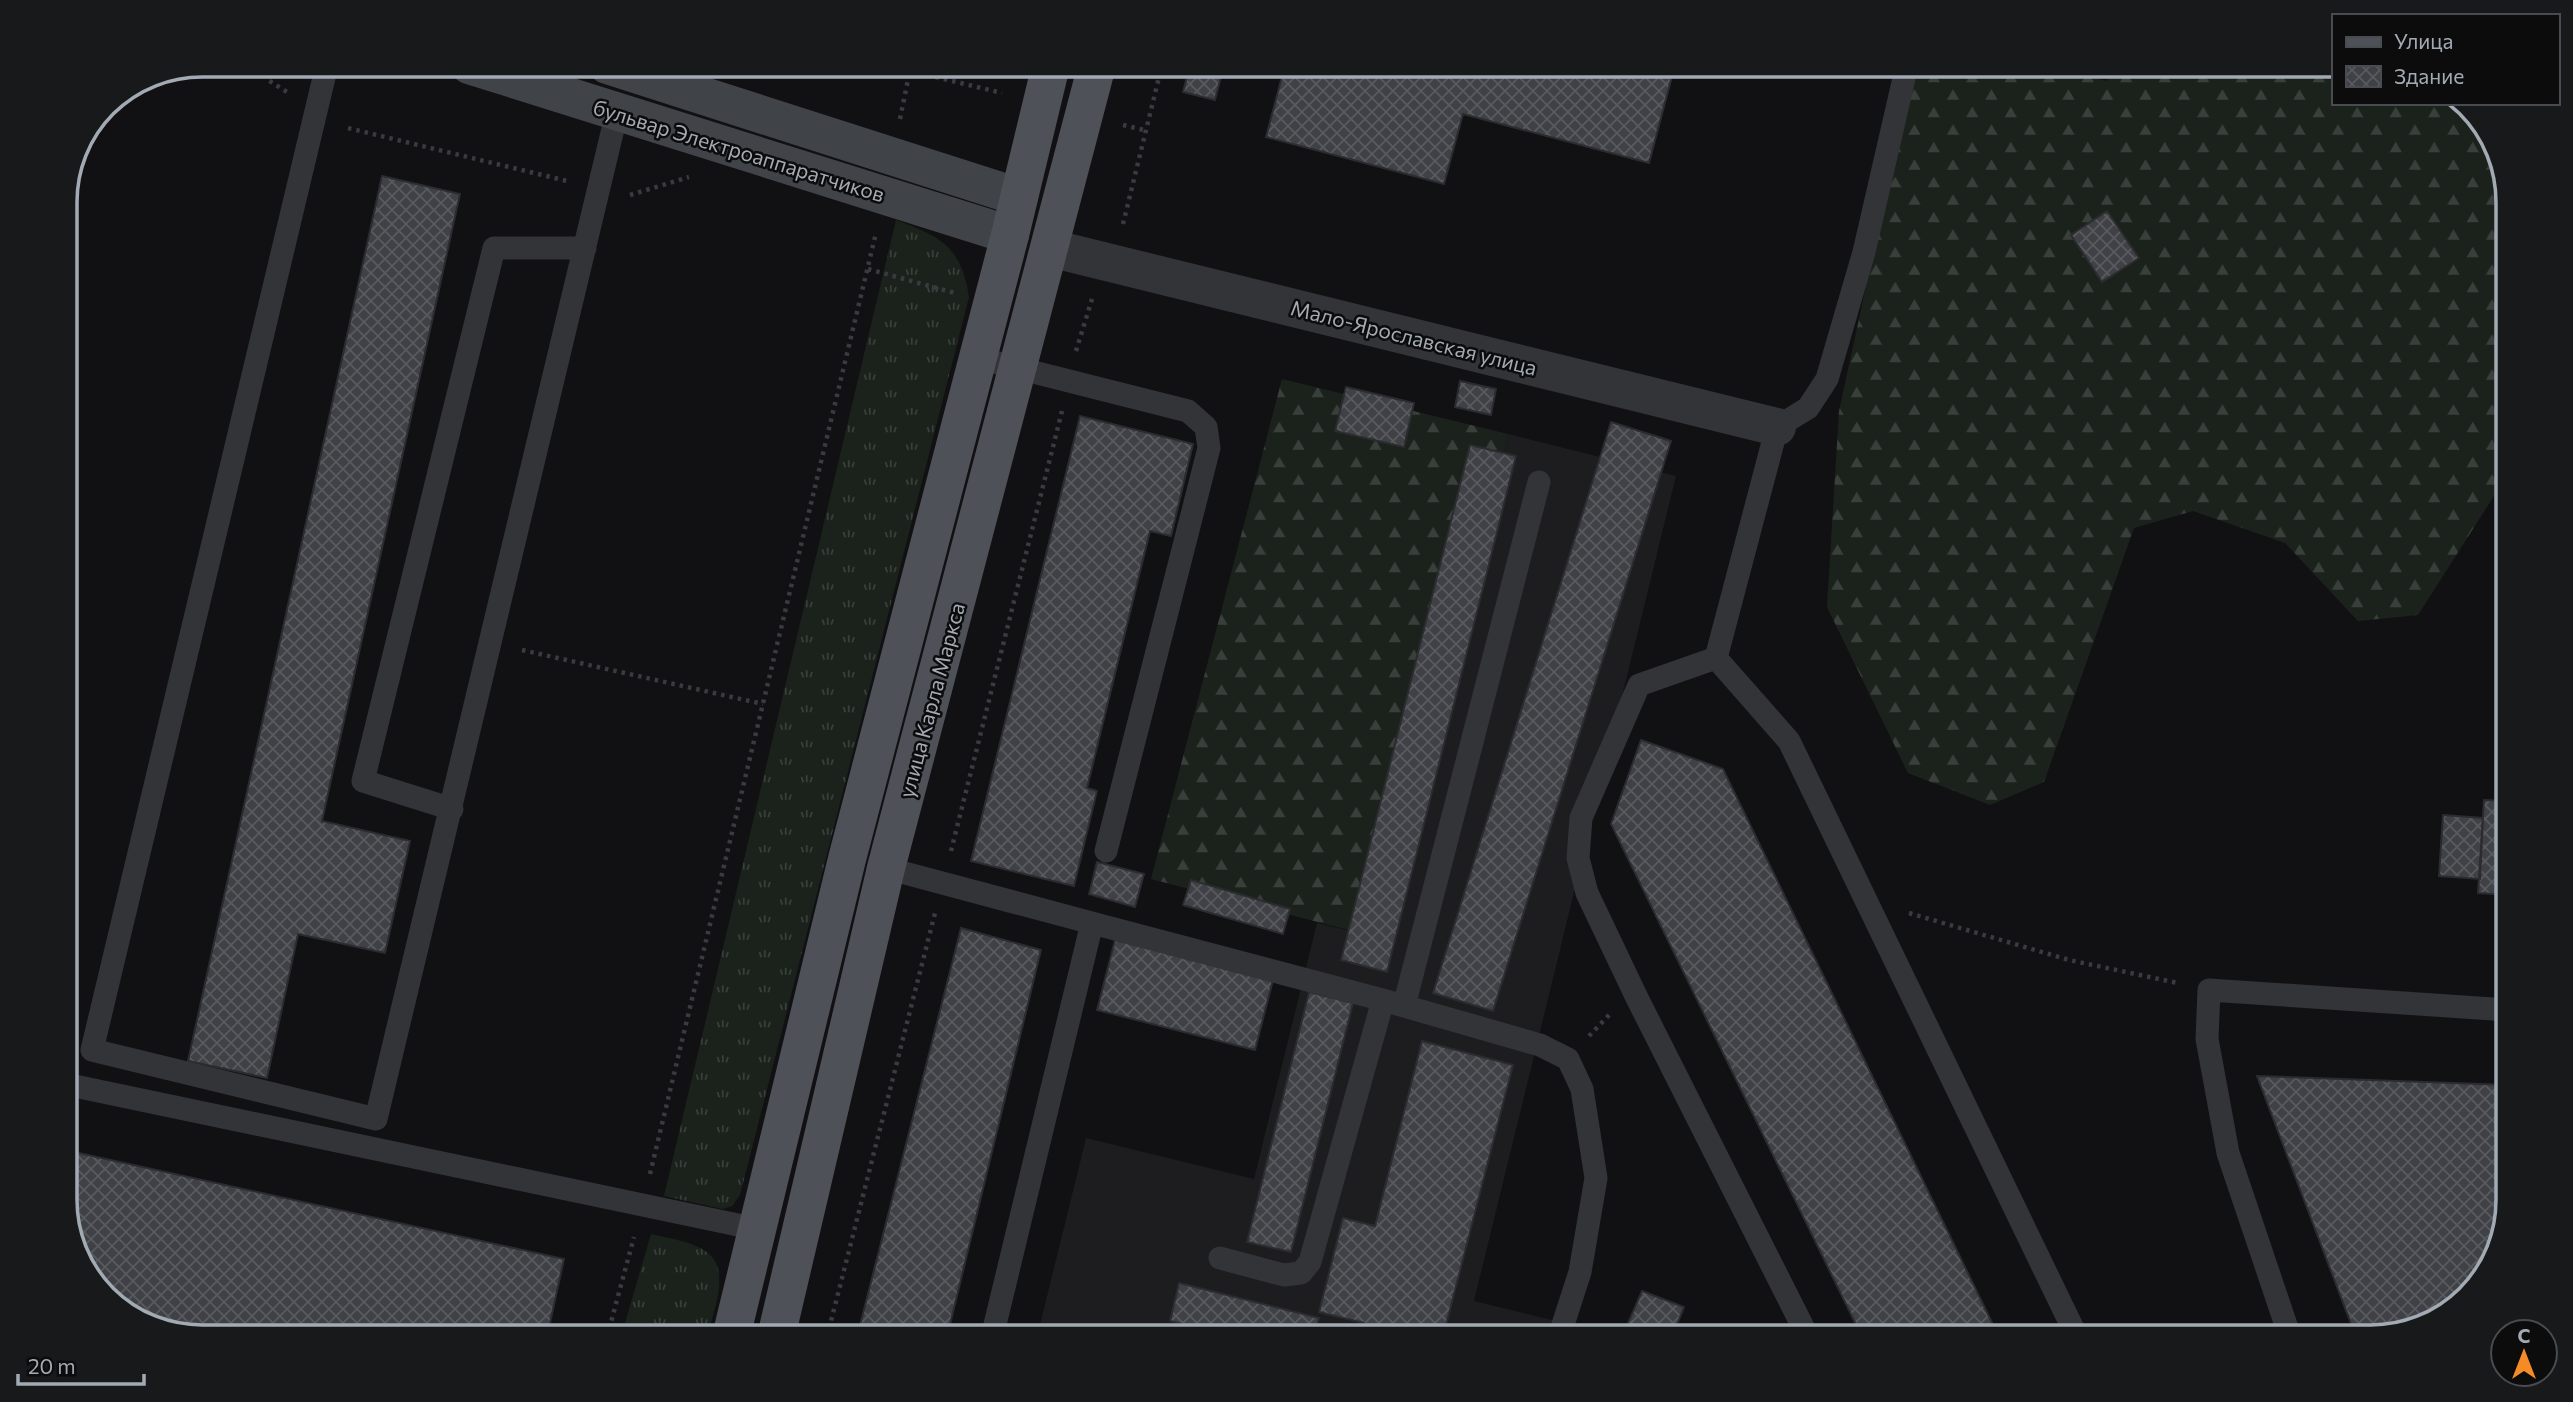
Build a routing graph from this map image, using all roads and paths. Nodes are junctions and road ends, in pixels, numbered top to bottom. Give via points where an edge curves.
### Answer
1 (269, 77) edge
2 (324, 77) edge
3 (507, 77) edge
4 (644, 77) edge
5 (909, 77) edge
6 (944, 77) edge
7 (1048, 77) edge
8 (1094, 77) edge
9 (1159, 77) edge
10 (1904, 77) edge
11 (1002, 93) dead end
12 (292, 95) dead end
13 (617, 112) junction
14 (1112, 122) dead end
15 (899, 125) dead end
16 (1144, 130) junction
17 (1019, 197) junction
18 (878, 222) dead end
19 (1121, 229) dead end
20 (1010, 235) junction
21 (585, 248) junction
22 (1050, 248) junction
23 (868, 269) junction
24 (1095, 289) dead end
25 (957, 294) dead end
26 (978, 358) junction
27 (1018, 368) junction
28 (1069, 380) junction
29 (1777, 427) junction
30 (1539, 482) dead end
31 (491, 642) junction
32 (1716, 658) junction
33 (763, 704) junction
34 (452, 809) junction
35 (1106, 851) dead end
36 (886, 868) junction
37 (943, 884) junction
38 (1866, 900) junction
39 (1092, 923) junction
40 (2209, 989) junction
41 (1393, 1003) junction
42 (2496, 1009) edge
43 (1605, 1017) dead end
44 (1587, 1039) dead end
45 (77, 1087) edge
46 (643, 1205) junction
47 (757, 1229) junction
48 (1220, 1258) dead end
49 (610, 1325) edge
50 (733, 1325) edge
51 (779, 1325) edge
52 (830, 1325) edge
53 (995, 1325) edge
54 (1563, 1325) edge
55 (1802, 1325) edge
56 (2071, 1325) edge
57 (2286, 1325) edge

1 - 12 path
2 - 34 lane via 92,1050 376,1119
3 - 13 street, бульвар Электроаппаратчиков
4 - 17 street, бульвар Электроаппаратчиков
5 - 15 path
6 - 11 path
7 - 17 main road
8 - 22 main road, улица Карла Маркса
9 - 16 path
10 - 29 lane via 1864,253 1827,379 1808,408
13 - 20 street, бульвар Электроаппаратчиков
13 - 21 lane
14 - 16 path
16 - 19 path
17 - 20 main road, улица Карла Маркса
17 - 22 main road
18 - 23 path
20 - 22 main road
20 - 26 main road, улица Карла Маркса
21 - 31 lane
21 - 34 lane via 494,248 363,781
22 - 27 main road, улица Карла Маркса
22 - 29 street, Мало-Ярославская улица
23 - 25 path
23 - 33 path
24 - 28 path
26 - 27 lane
26 - 47 main road, улица Карла Маркса via 847,859
27 - 28 lane
27 - 36 main road, улица Карла Маркса
28 - 35 lane via 1188,411 1206,427 1209,448
28 - 37 path
29 - 32 lane
30 - 41 lane
31 - 33 path
31 - 34 lane
32 - 38 lane via 1789,741
32 - 55 lane via 1639,685 1581,818 1578,858 1587,892 1621,963
33 - 46 path
36 - 37 lane
36 - 51 main road, улица Карла Маркса
37 - 39 lane
37 - 52 path
38 - 40 path via 2069,960
38 - 56 lane
39 - 41 lane
39 - 53 lane
40 - 42 lane
40 - 57 lane via 2207,1039 2228,1153
41 - 48 lane via 1310,1262 1301,1273 1284,1275
41 - 54 lane via 1541,1045 1569,1059 1582,1088 1596,1178 1580,1272
43 - 44 path
45 - 46 lane
46 - 47 lane
46 - 49 path
47 - 50 main road, улица Карла Маркса

